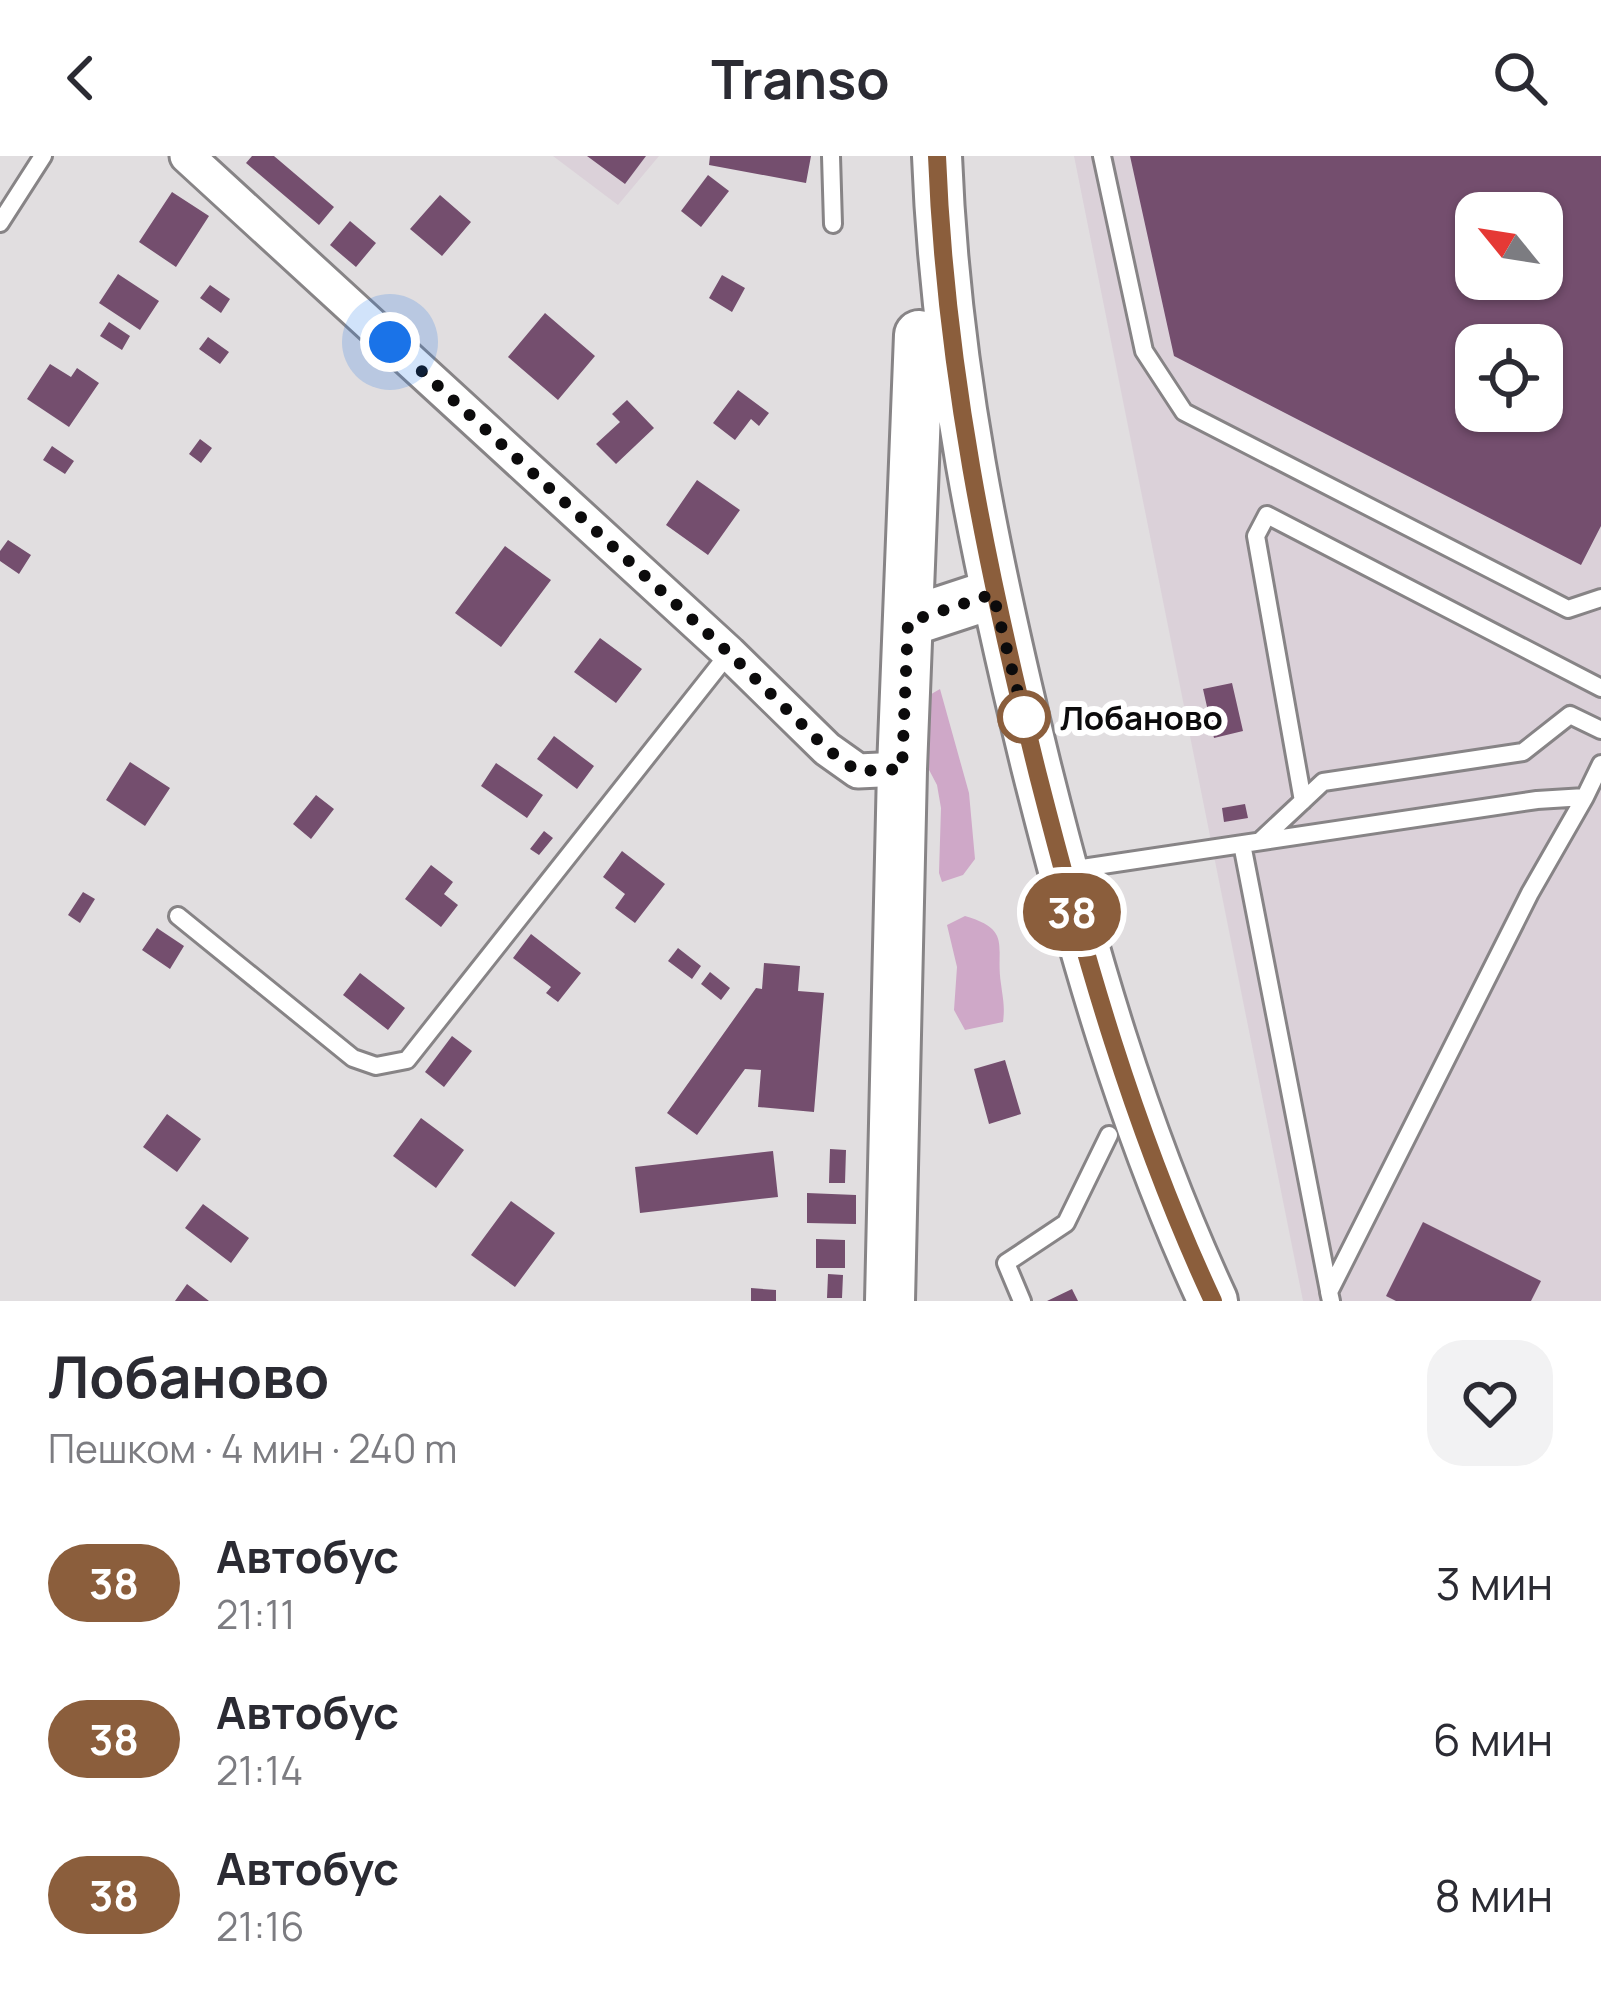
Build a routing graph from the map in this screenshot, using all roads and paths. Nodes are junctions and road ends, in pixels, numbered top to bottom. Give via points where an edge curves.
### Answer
1 (43, 156) edge
2 (187, 156) edge
3 (831, 156) edge
4 (907, 156) edge
5 (937, 156) edge
6 (1102, 156) edge
7 (0, 223) edge
8 (833, 224) dead end
9 (919, 335) junction
10 (979, 597) junction
11 (1601, 598) edge
12 (908, 622) junction
13 (729, 653) junction
14 (1601, 688) edge
15 (1601, 730) edge
16 (1601, 764) edge
17 (902, 769) junction
18 (1585, 797) junction
19 (1303, 801) junction
20 (1251, 843) junction
21 (1062, 871) junction
22 (178, 916) dead end
23 (1109, 1135) junction
24 (1330, 1297) edge
25 (890, 1301) edge
26 (1022, 1301) edge
27 (1178, 1301) edge
28 (1213, 1301) edge

1 - 7 lane
2 - 13 street
3 - 8 lane
4 - 9 main road
5 - 10 main road
6 - 11 lane via 1144,351 1184,412 1568,609
9 - 10 main road via 927,412
9 - 12 main road
10 - 12 main road
10 - 21 main road
10 - 23 main road via 1049,945
12 - 17 main road
13 - 17 street via 857,771
13 - 22 lane via 407,1060 376,1066 353,1058
14 - 19 lane via 1268,515 1256,536
15 - 19 lane via 1570,715 1523,752 1323,782
16 - 18 lane
17 - 25 main road
18 - 20 lane
18 - 24 lane
19 - 20 lane
20 - 21 lane
20 - 24 lane
21 - 28 main road via 1136,1114
23 - 26 lane via 1066,1223 1006,1263
23 - 27 main road

